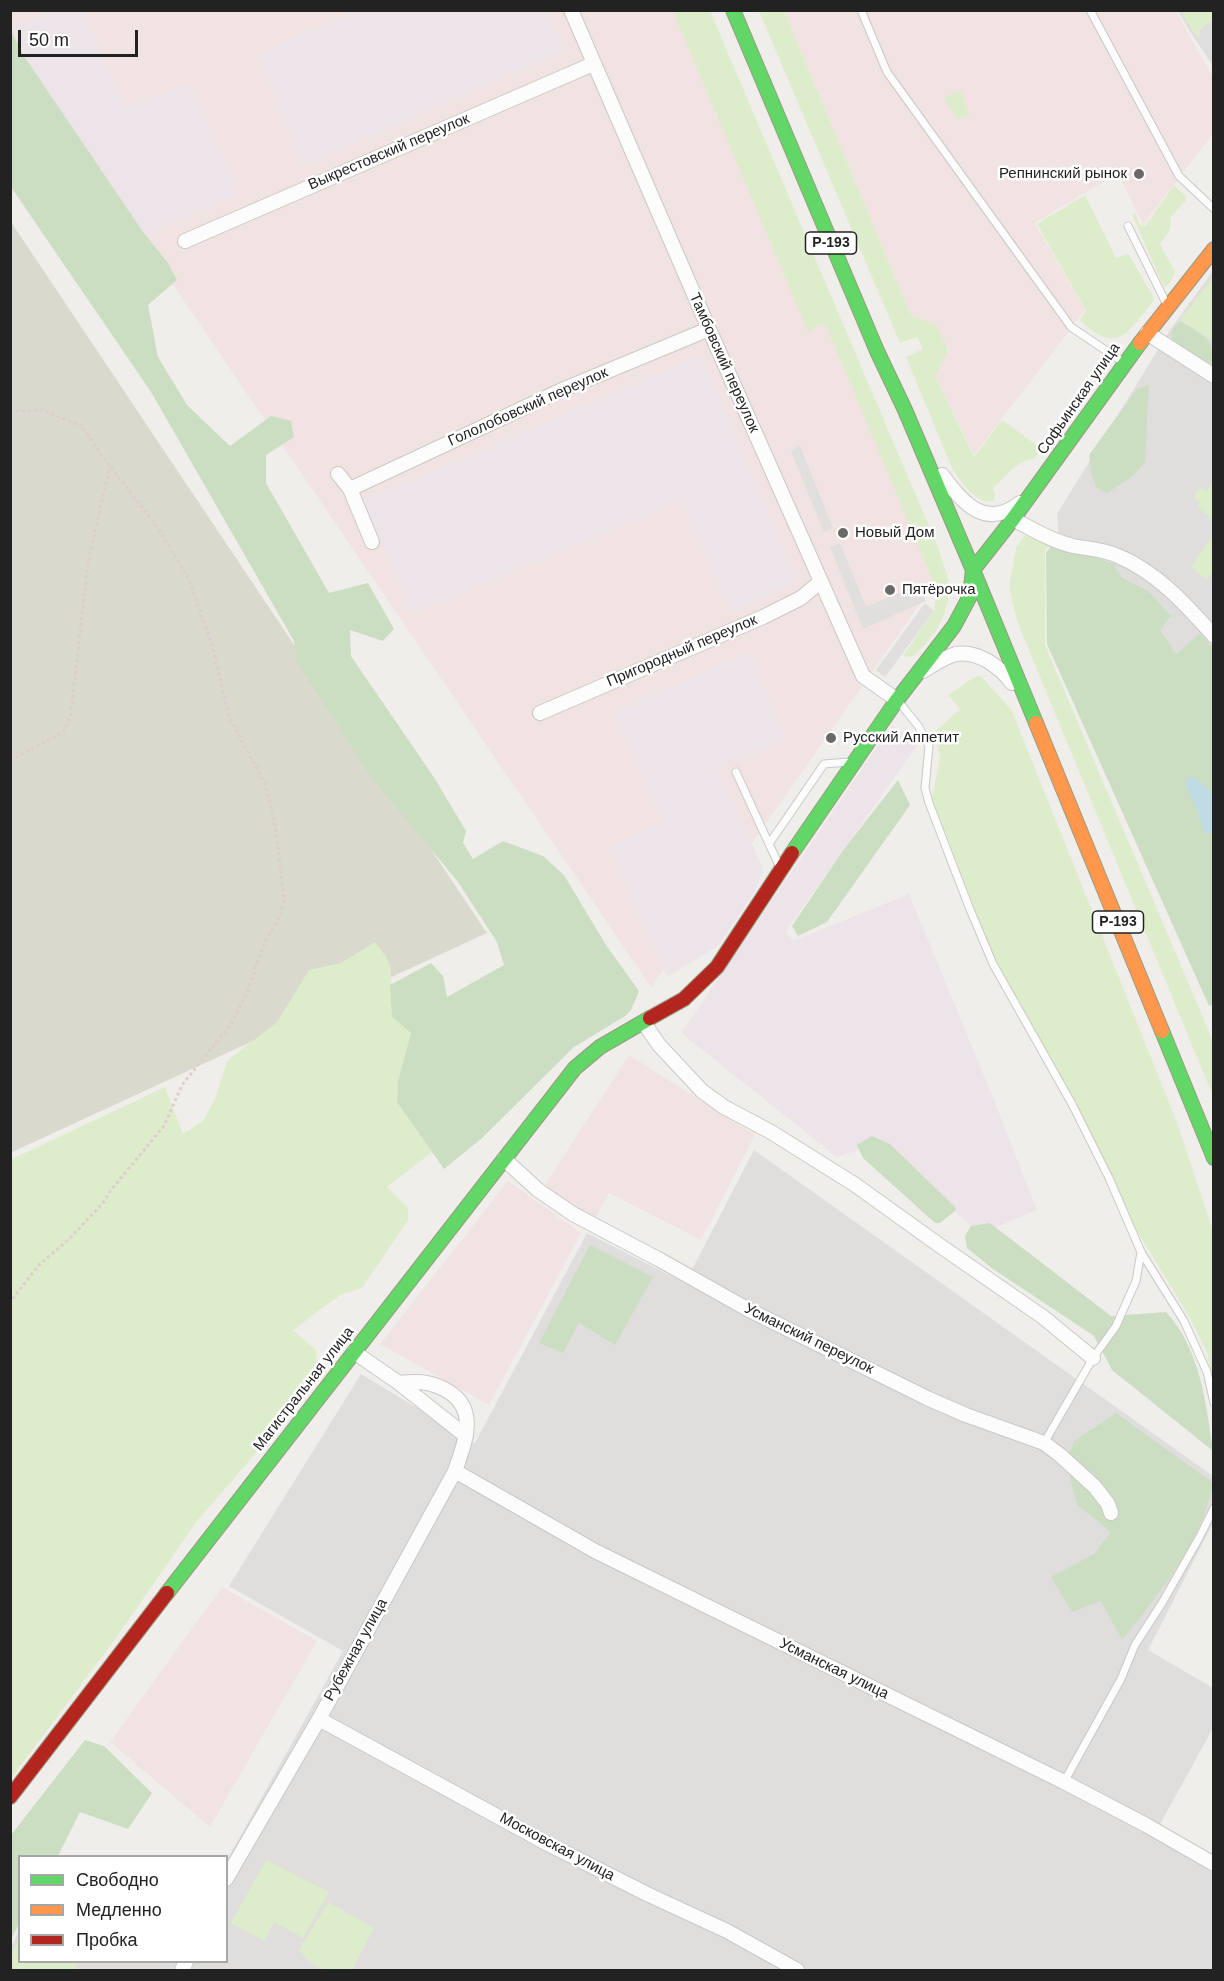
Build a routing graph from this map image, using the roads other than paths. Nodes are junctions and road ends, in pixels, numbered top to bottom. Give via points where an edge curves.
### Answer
1 (571, 10) edge
2 (733, 10) edge
3 (861, 10) edge
4 (1090, 10) edge
5 (593, 64) junction
6 (1214, 209) edge
7 (1128, 226) dead end
8 (185, 241) dead end
9 (1214, 249) edge
10 (1169, 308) junction
11 (709, 329) junction
12 (1147, 333) junction
13 (1125, 363) junction
14 (1214, 376) edge
15 (921, 448) junction
16 (338, 474) dead end
17 (1041, 482) junction
18 (350, 489) junction
19 (1013, 519) junction
20 (372, 542) dead end
21 (973, 570) junction
22 (820, 582) junction
23 (1214, 636) edge
24 (916, 675) junction
25 (897, 700) junction
26 (540, 713) dead end
27 (1033, 714) junction
28 (855, 762) junction
29 (736, 772) dead end
30 (769, 844) junction
31 (781, 869) junction
32 (644, 1023) junction
33 (1214, 1158) edge
34 (504, 1159) junction
35 (1141, 1252) junction
36 (354, 1352) junction
37 (1093, 1358) junction
38 (399, 1383) junction
39 (1214, 1403) edge
40 (466, 1436) junction
41 (1044, 1443) junction
42 (455, 1471) junction
43 (1214, 1508) edge
44 (1111, 1513) dead end
45 (319, 1719) junction
46 (1064, 1782) junction
47 (10, 1797) edge
48 (1214, 1864) edge
49 (228, 1876) edge
50 (797, 1971) edge

1 - 5 street, Тамбовский переулок
2 - 15 main road, Р-193
3 - 13 lane via 886,72 1071,327
4 - 6 lane via 1179,176
5 - 8 street, Выкрестовский переулок
5 - 11 street, Тамбовский переулок
7 - 10 lane
9 - 10 main road, Софьинская улица
10 - 12 main road, Софьинская улица
11 - 18 street, Гололобовский переулок via 562,390
11 - 22 street, Тамбовский переулок
12 - 13 main road, Софьинская улица
12 - 14 street
13 - 17 main road, Софьинская улица
15 - 17 street via 957,495 987,515 1013,508
15 - 21 main road, Р-193
16 - 18 street
17 - 19 main road, Софьинская улица
18 - 20 street
19 - 21 main road, Софьинская улица
19 - 23 street via 1071,546 1094,548 1142,567
21 - 24 main road, Магистральная улица via 970,596 963,611
21 - 27 main road, Р-193
22 - 25 street, Тамбовский переулок via 863,676
22 - 26 street, Пригородный переулок via 801,598 763,617
24 - 25 main road, Магистральная улица
24 - 27 street via 950,656 974,655 1003,672
25 - 28 main road, Магистральная улица
25 - 35 lane via 929,746 925,788 929,803 993,964 1072,1104
27 - 33 main road, Р-193
28 - 30 lane via 824,764
28 - 31 main road, Магистральная улица
29 - 30 lane
30 - 31 lane
31 - 32 main road, Магистральная улица via 717,967 684,999
32 - 34 main road, Магистральная улица via 600,1047 575,1068
32 - 37 street via 658,1045 702,1091 854,1184 1043,1317
34 - 36 main road, Магистральная улица
34 - 41 street, Усманский переулок via 538,1190 573,1214 749,1310 929,1399
35 - 37 lane via 1136,1281 1116,1326
35 - 39 lane via 1185,1321 1207,1372
36 - 38 street
36 - 47 main road, Магистральная улица
37 - 41 lane
38 - 40 street
38 - 40 street, Рубежная улица via 420,1380 458,1397 466,1414
40 - 42 street, Рубежная улица
41 - 44 street, Усманский переулок via 1095,1488
42 - 45 street, Рубежная улица
42 - 46 street, Усманская улица via 595,1551
43 - 46 lane via 1135,1645 1121,1679
45 - 49 street, Рубежная улица
45 - 50 street, Московская улица via 548,1844 727,1931
46 - 48 street, Усманская улица

